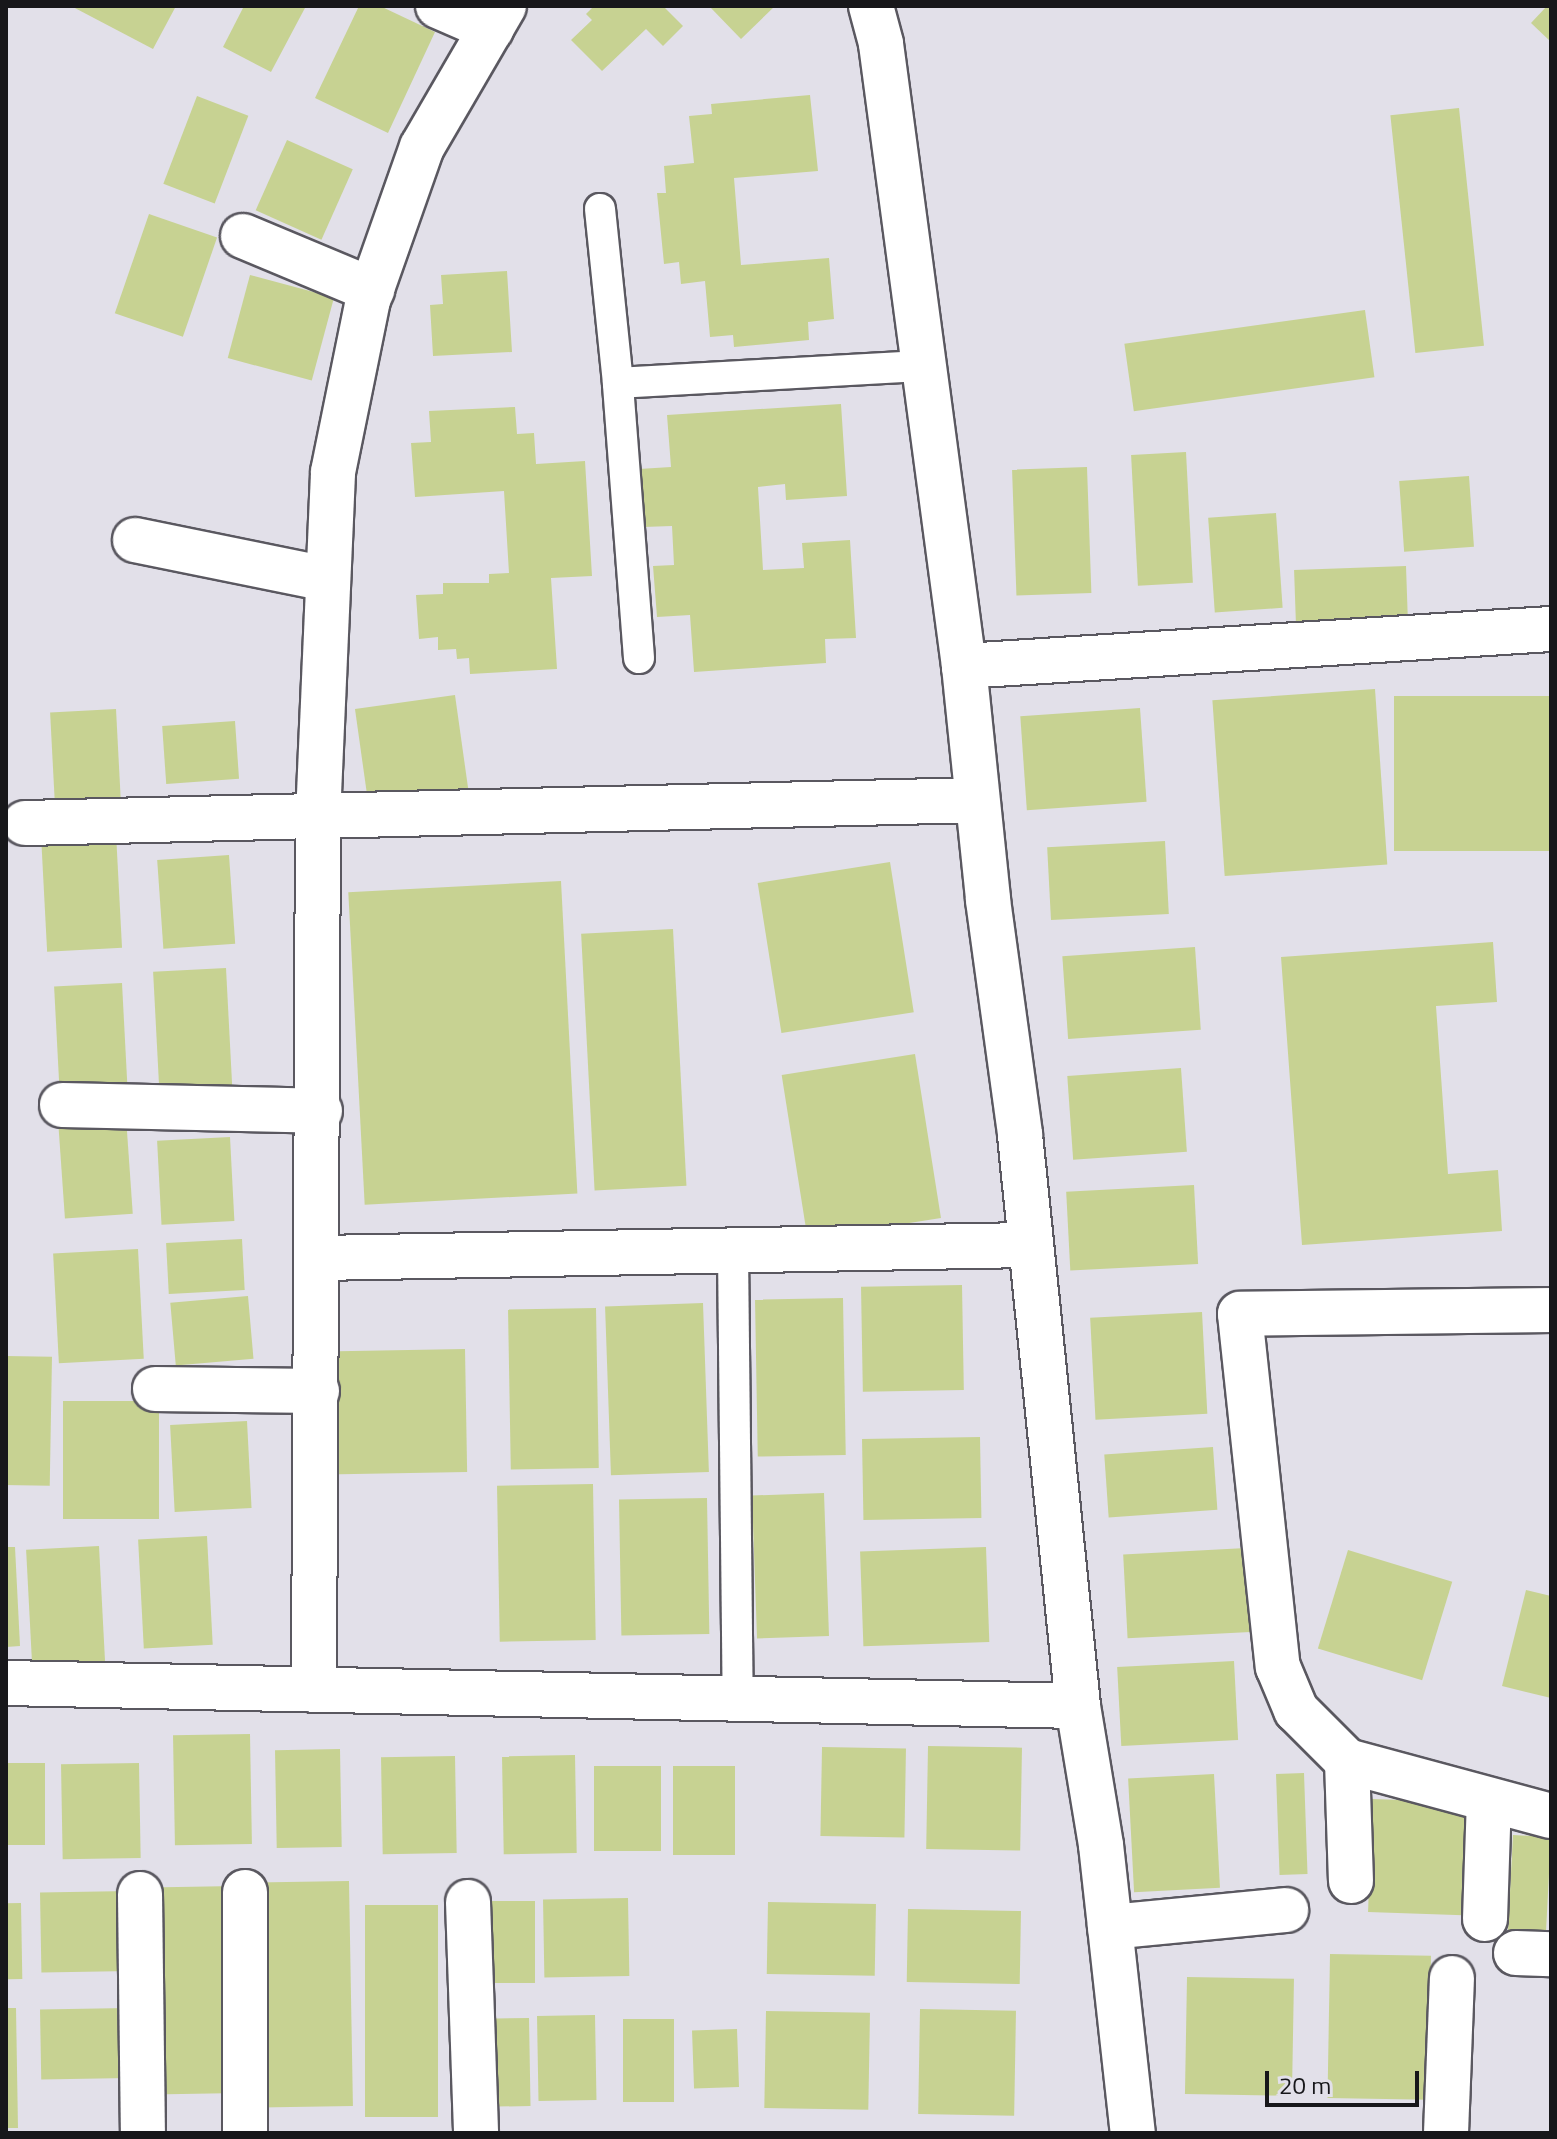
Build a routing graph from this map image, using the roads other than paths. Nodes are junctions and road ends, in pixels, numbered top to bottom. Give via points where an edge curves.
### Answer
1 (438, 6) edge
2 (871, 6) edge
3 (497, 17) edge
4 (600, 209) dead end
5 (243, 236) dead end
6 (372, 290) junction
7 (924, 366) junction
8 (618, 383) junction
9 (135, 540) dead end
10 (326, 579) junction
11 (1551, 629) edge
12 (639, 658) dead end
13 (964, 666) junction
14 (977, 800) junction
15 (318, 817) junction
16 (25, 823) dead end
17 (62, 1105) dead end
18 (320, 1111) junction
19 (1031, 1245) junction
20 (733, 1251) junction
21 (319, 1258) junction
22 (1551, 1310) edge
23 (155, 1389) dead end
24 (317, 1391) junction
25 (6, 1683) edge
26 (314, 1690) junction
27 (738, 1699) junction
28 (1078, 1706) junction
29 (1347, 1761) junction
30 (1489, 1800) junction
31 (1551, 1816) edge
32 (1351, 1881) dead end
33 (245, 1892) dead end
34 (140, 1894) dead end
35 (468, 1902) dead end
36 (1286, 1910) dead end
37 (1485, 1919) dead end
38 (1110, 1927) junction
39 (1452, 1978) dead end
40 (143, 2133) edge
41 (245, 2133) edge
42 (476, 2133) edge
43 (1133, 2133) edge
44 (1446, 2133) edge

1 - 3 street
2 - 7 street via 881,44
3 - 6 street via 422,147
4 - 8 lane
5 - 6 street
6 - 10 street via 333,472
7 - 8 lane
7 - 13 street
8 - 12 lane
9 - 10 street
10 - 15 street
11 - 13 street
13 - 14 street
14 - 15 street
14 - 19 street
15 - 16 street
15 - 18 street
17 - 18 street
18 - 21 street
19 - 20 street
19 - 28 street
20 - 21 street
20 - 27 lane
21 - 24 street
22 - 29 street via 1240,1314 1278,1667 1296,1710
23 - 24 street
24 - 26 street
25 - 26 street
26 - 27 street
27 - 28 street
28 - 38 street
29 - 30 street
29 - 32 street
30 - 31 street
30 - 37 street
33 - 41 street
34 - 40 street
35 - 42 street
36 - 38 street
38 - 43 street
39 - 44 street

